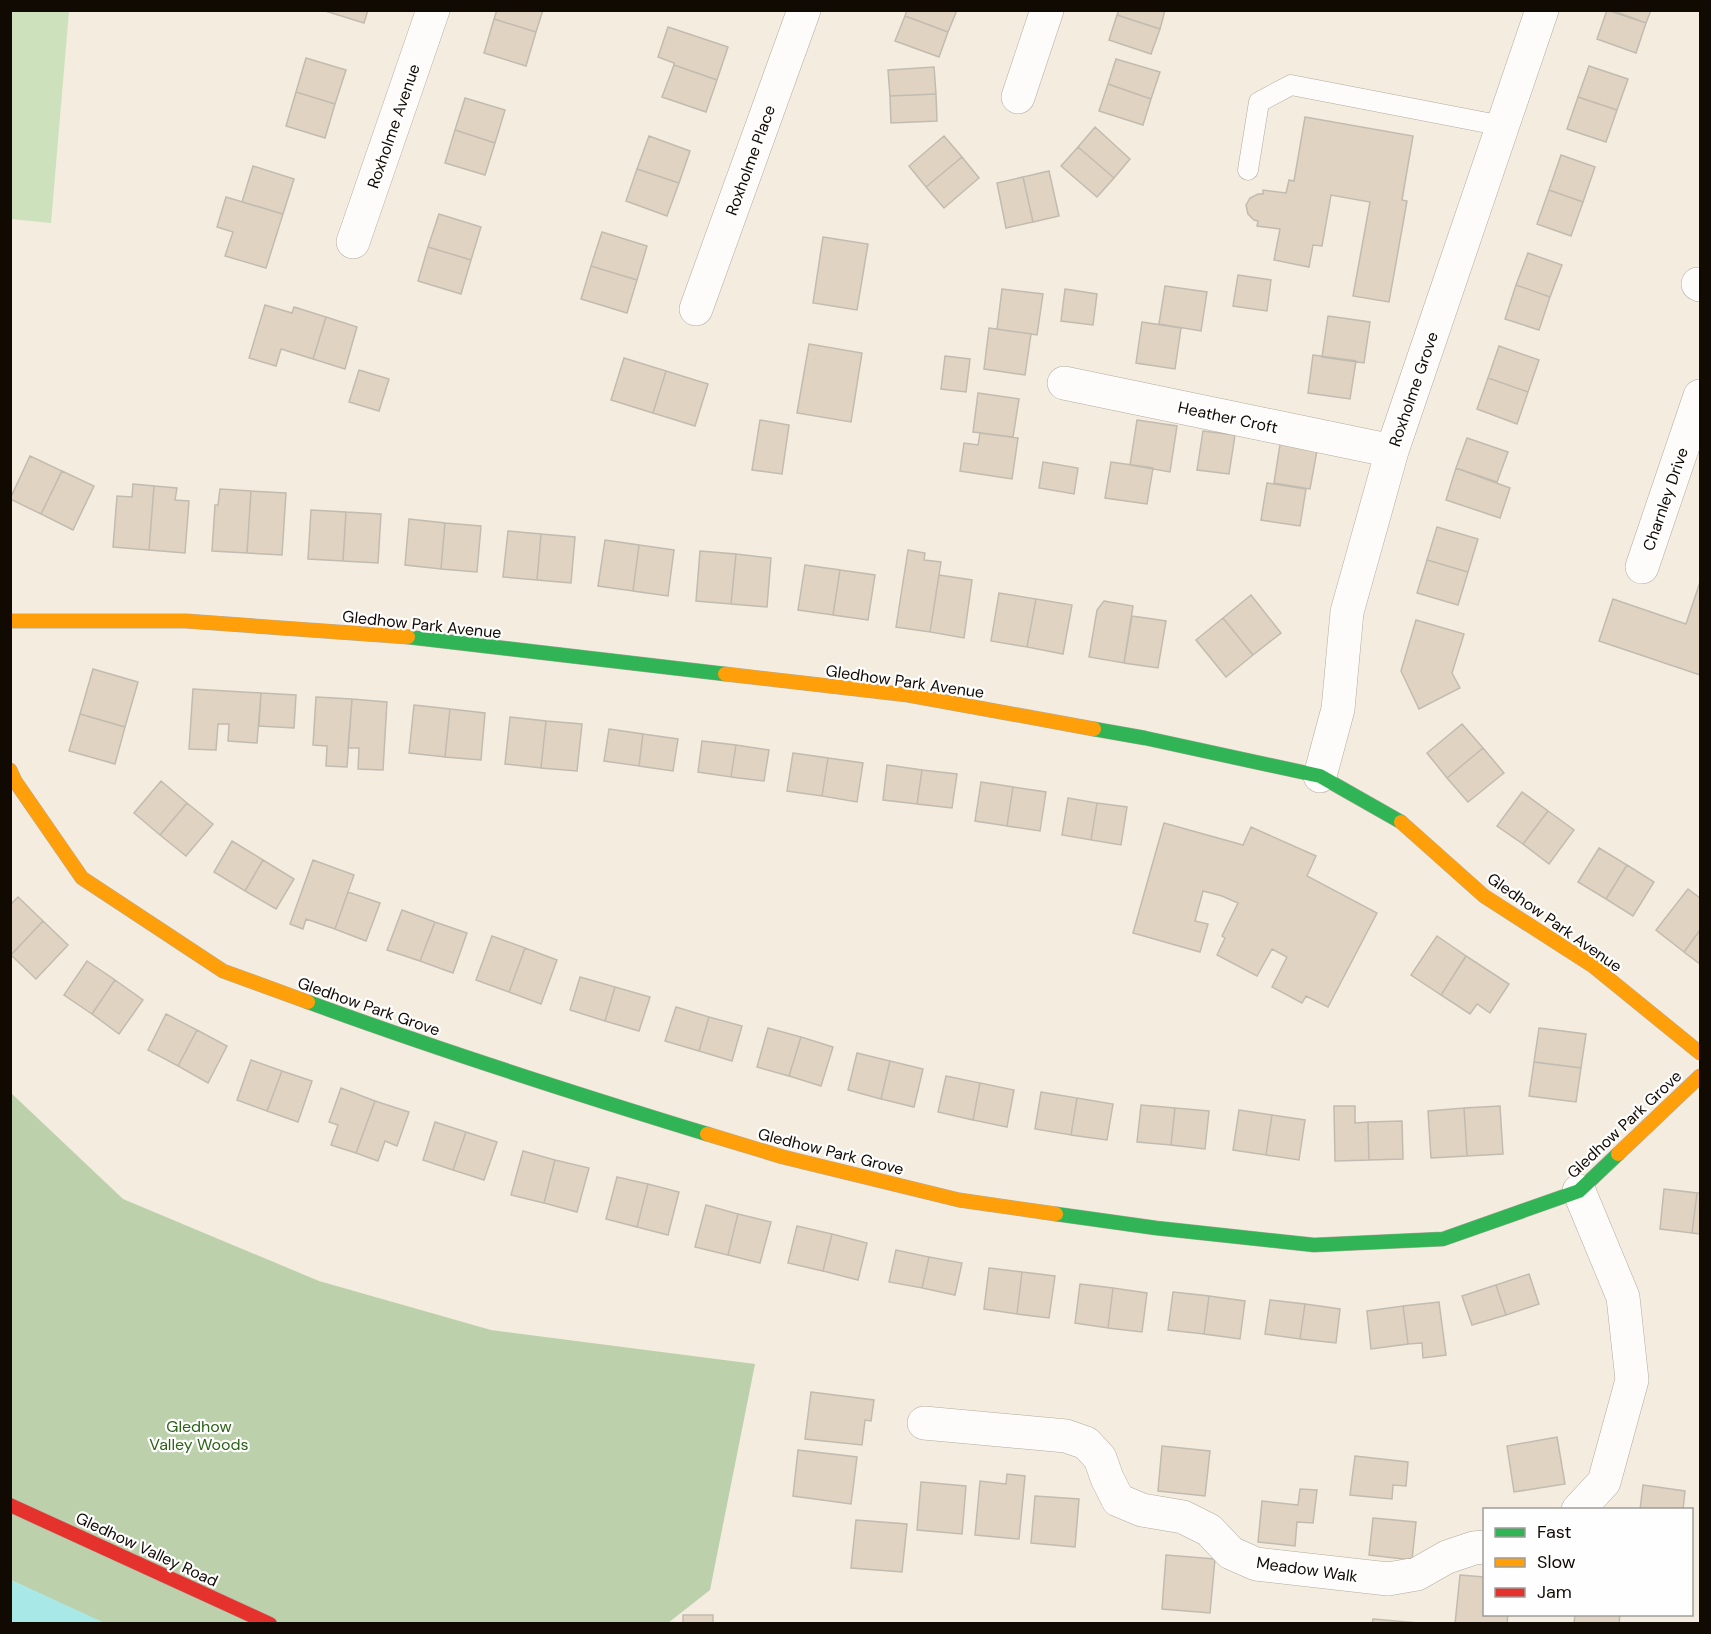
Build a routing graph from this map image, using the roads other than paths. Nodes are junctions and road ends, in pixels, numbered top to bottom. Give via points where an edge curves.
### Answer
1 (433, 10) edge
2 (804, 10) edge
3 (1047, 10) edge
4 (1542, 10) edge
5 (1018, 98) dead end
6 (1503, 126) junction
7 (1248, 170) dead end
8 (353, 242) dead end
9 (696, 309) dead end
10 (1064, 382) dead end
11 (1701, 396) edge
12 (1392, 451) junction
13 (1642, 567) dead end
14 (10, 621) edge
15 (10, 770) edge
16 (1320, 776) junction
17 (1701, 1053) edge
18 (1701, 1076) edge
19 (1579, 1191) junction
20 (924, 1423) dead end
21 (10, 1505) edge
22 (1579, 1508) edge
23 (1483, 1547) edge
24 (270, 1623) edge

1 - 8 street, Roxholme Avenue
2 - 9 street, Roxholme Place
3 - 5 street
4 - 6 street, Roxholme Grove
6 - 7 lane via 1291,85 1259,102
6 - 12 street, Roxholme Grove
10 - 12 street, Heather Croft
11 - 13 street, Charnley Drive
12 - 16 street, Roxholme Grove via 1347,612 1338,709
14 - 16 street, Gledhow Park Avenue via 186,621 405,637 908,695 1144,738
15 - 19 street, Gledhow Park Grove via 82,878 223,971 398,1035 783,1157 959,1200 1156,1228 1314,1245 1443,1239
16 - 17 street, Gledhow Park Avenue via 1400,821 1484,896 1593,966
18 - 19 street, Gledhow Park Grove
19 - 22 street via 1623,1297 1632,1380 1604,1482
20 - 23 street, Meadow Walk via 1066,1436 1086,1443 1100,1458 1118,1500 1142,1510 1182,1517 1209,1530 1231,1553 1256,1564 1388,1579 1417,1575 1447,1557
21 - 24 street, Gledhow Valley Road

